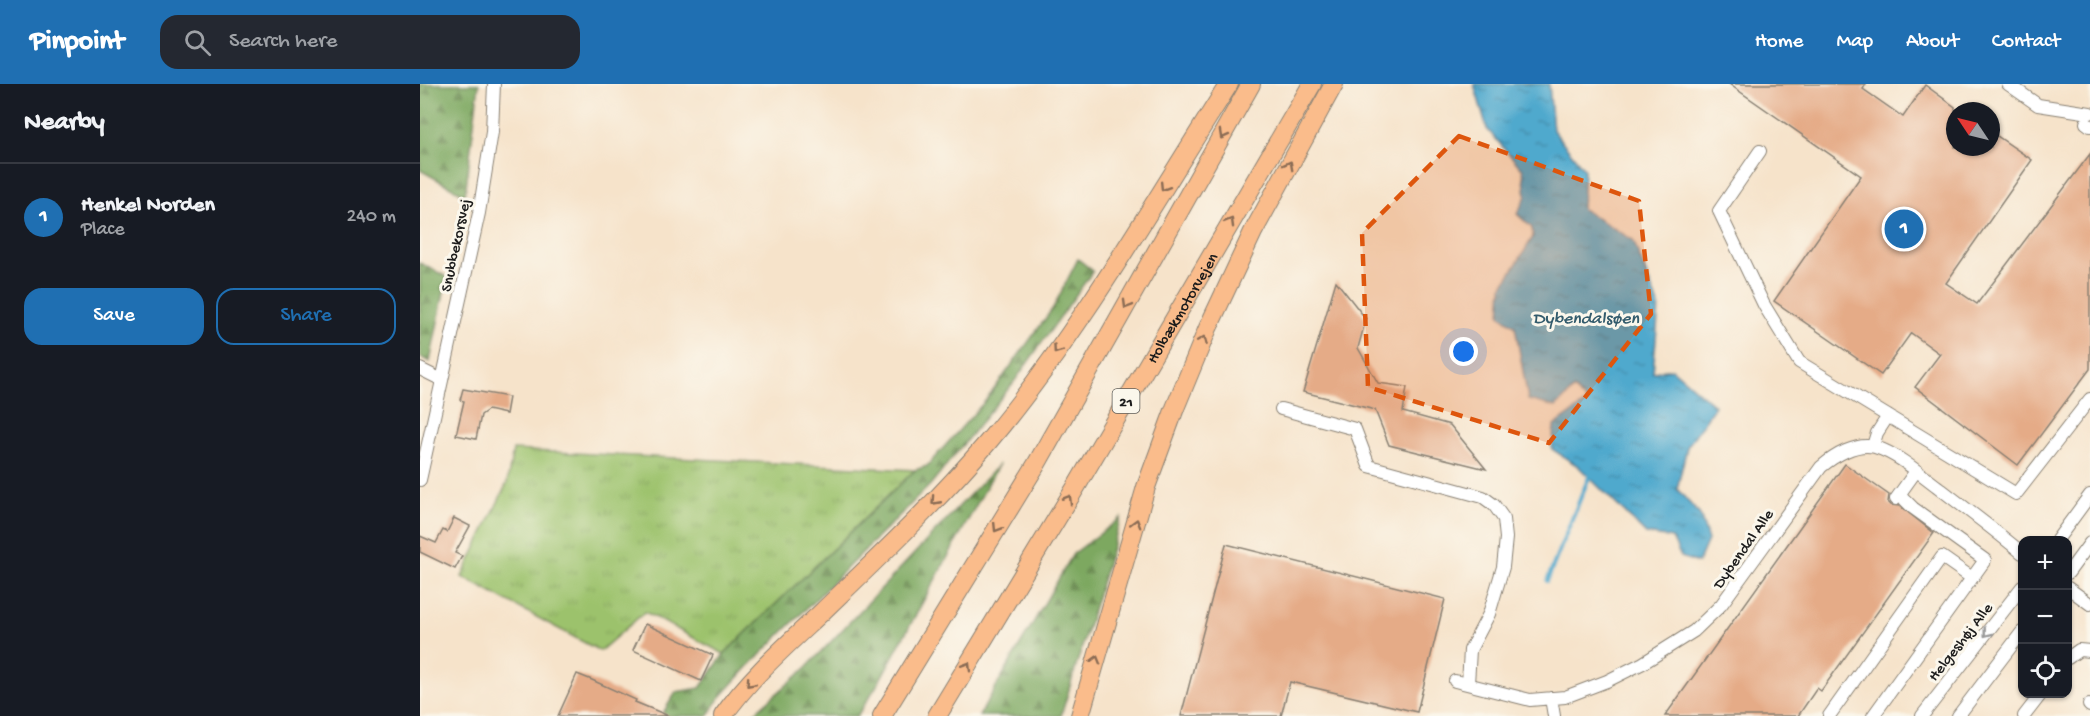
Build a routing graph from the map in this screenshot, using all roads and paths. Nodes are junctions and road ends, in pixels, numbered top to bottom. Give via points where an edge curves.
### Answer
1 (494, 84) edge
2 (1229, 84) edge
3 (1251, 84) edge
4 (1312, 84) edge
5 (1334, 84) edge
6 (2008, 84) edge
7 (2089, 121) edge
8 (1760, 151) dead end
9 (420, 369) edge
10 (442, 380) junction
11 (2090, 399) edge
12 (1281, 409) dead end
13 (1888, 416) junction
14 (1873, 446) junction
15 (1916, 471) junction
16 (420, 480) edge
17 (2090, 495) edge
18 (2060, 536) edge
19 (2090, 543) edge
20 (2018, 550) edge
21 (2072, 566) edge
22 (1972, 578) junction
23 (2020, 590) edge
24 (2070, 590) edge
25 (2090, 604) edge
26 (2018, 637) edge
27 (2090, 651) edge
28 (2072, 653) edge
29 (1551, 698) junction
30 (2037, 698) edge
31 (723, 716) edge
32 (882, 716) edge
33 (937, 716) edge
34 (1080, 716) edge
35 (1554, 716) edge
36 (1829, 716) edge
37 (1874, 716) edge
38 (1922, 716) edge
39 (1958, 716) edge
40 (2024, 716) edge

1 - 10 street, Snubbekorsvej via 492,132 479,213
2 -> 31 highway via 1102,286 988,441 924,513 780,652
3 -> 32 highway via 1036,465
33 -> 4 highway, Holbækmotorvejen / 21
34 -> 5 highway via 1146,487 1175,408 1253,232
6 - 7 street via 2037,105
8 - 13 street via 1719,211 1764,305 1799,362
9 - 10 street
10 - 16 street, Snubbekorsvej
11 - 13 street via 2016,494
12 - 29 street, Dybendal Alle via 1355,429 1369,466 1484,497 1500,512 1506,538 1503,567 1489,614 1470,650 1462,682 1530,700
13 - 14 street
14 - 15 street
14 - 29 street, Dybendal Alle via 1835,455 1821,467 1722,605 1694,631 1607,681 1565,697
15 - 20 street
15 - 22 street via 1898,497 1985,560
17 - 18 street
19 - 21 street
22 - 36 street via 1942,557
22 - 37 street
23 -> 38 street, Helgeshøj Alle
24 - 25 street
26 - 39 street
27 - 28 street
29 - 35 street
30 - 40 street

